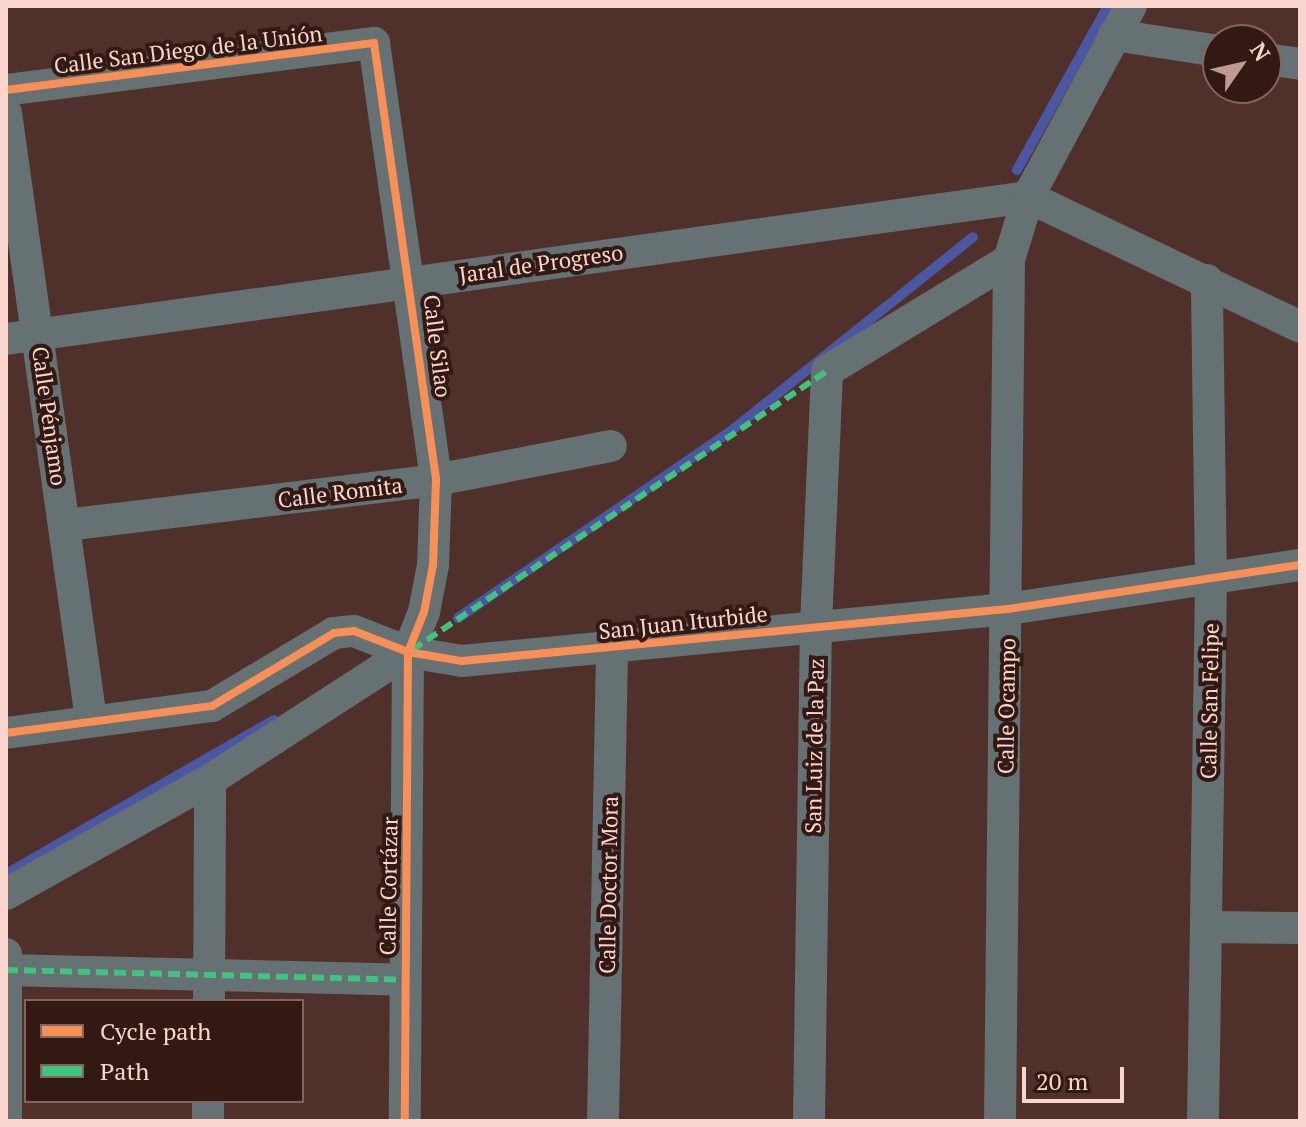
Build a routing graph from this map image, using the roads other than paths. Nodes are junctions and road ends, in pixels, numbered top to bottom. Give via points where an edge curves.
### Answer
1 (1131, 6) edge
2 (1114, 35) junction
3 (374, 43) joint
4 (1202, 49) edge
5 (6, 90) edge
6 (6, 113) edge
7 (1028, 197) junction
8 (1009, 260) junction
9 (411, 280) junction
10 (1207, 280) junction
11 (1300, 327) edge
12 (38, 334) junction
13 (6, 339) edge
14 (611, 446) dead end
15 (436, 480) junction
16 (66, 525) junction
17 (1300, 565) edge
18 (1211, 579) junction
19 (1008, 609) junction
20 (816, 625) junction
21 (612, 649) junction
22 (408, 652) junction
23 (91, 719) junction
24 (6, 733) edge
25 (210, 780) junction
26 (6, 894) edge
27 (1206, 927) junction
28 (1300, 928) edge
29 (6, 965) edge
30 (405, 980) junction
31 (209, 989) edge
32 (6, 1121) edge
33 (405, 1121) edge
34 (603, 1121) edge
35 (809, 1121) edge
36 (1000, 1121) edge
37 (1203, 1121) edge

1 - 2 street, Calle Ocampo
2 - 4 street
2 - 7 street, Calle Ocampo
3 - 5 street, Calle San Diego de la Unión
3 - 9 street, Calle Silao
6 - 12 street, Calle Pénjamo
7 - 8 street, Calle Ocampo
7 - 9 street, Jaral de Progreso
7 - 10 street
8 - 19 street, Calle Ocampo
8 - 20 street, San Luiz de la Paz via 827,371
9 - 12 street, Jaral de Progreso
9 - 15 street, Calle Silao
10 - 11 street
10 - 18 street, Calle San Felipe
12 - 13 street, Jaral de Progreso
12 - 16 street, Calle Pénjamo
14 - 15 street, Calle Romita
15 - 16 street, Calle Romita
15 - 22 street, Calle Silao via 433,565 424,612
16 - 23 street, Calle Pénjamo
17 - 18 street, San Juan Iturbide
18 - 19 street, San Juan Iturbide
18 - 27 street, Calle San Felipe
19 - 20 street, San Juan Iturbide
19 - 36 street, Calle Ocampo
20 - 21 street, San Juan Iturbide
20 - 35 street, San Luiz de la Paz
21 - 22 street, San Juan Iturbide via 462,661
21 - 34 street, Calle Doctor Mora
22 - 23 street, San Juan Iturbide via 368,635 334,633 212,706
22 - 25 street
22 - 30 street, Calle Cortázar
23 - 24 street, San Juan Iturbide
25 - 26 street
25 - 31 street
27 - 28 street
27 - 37 street, Calle San Felipe
29 - 31 street
29 - 32 street
30 - 31 street
30 - 33 street, Calle Cortázar

